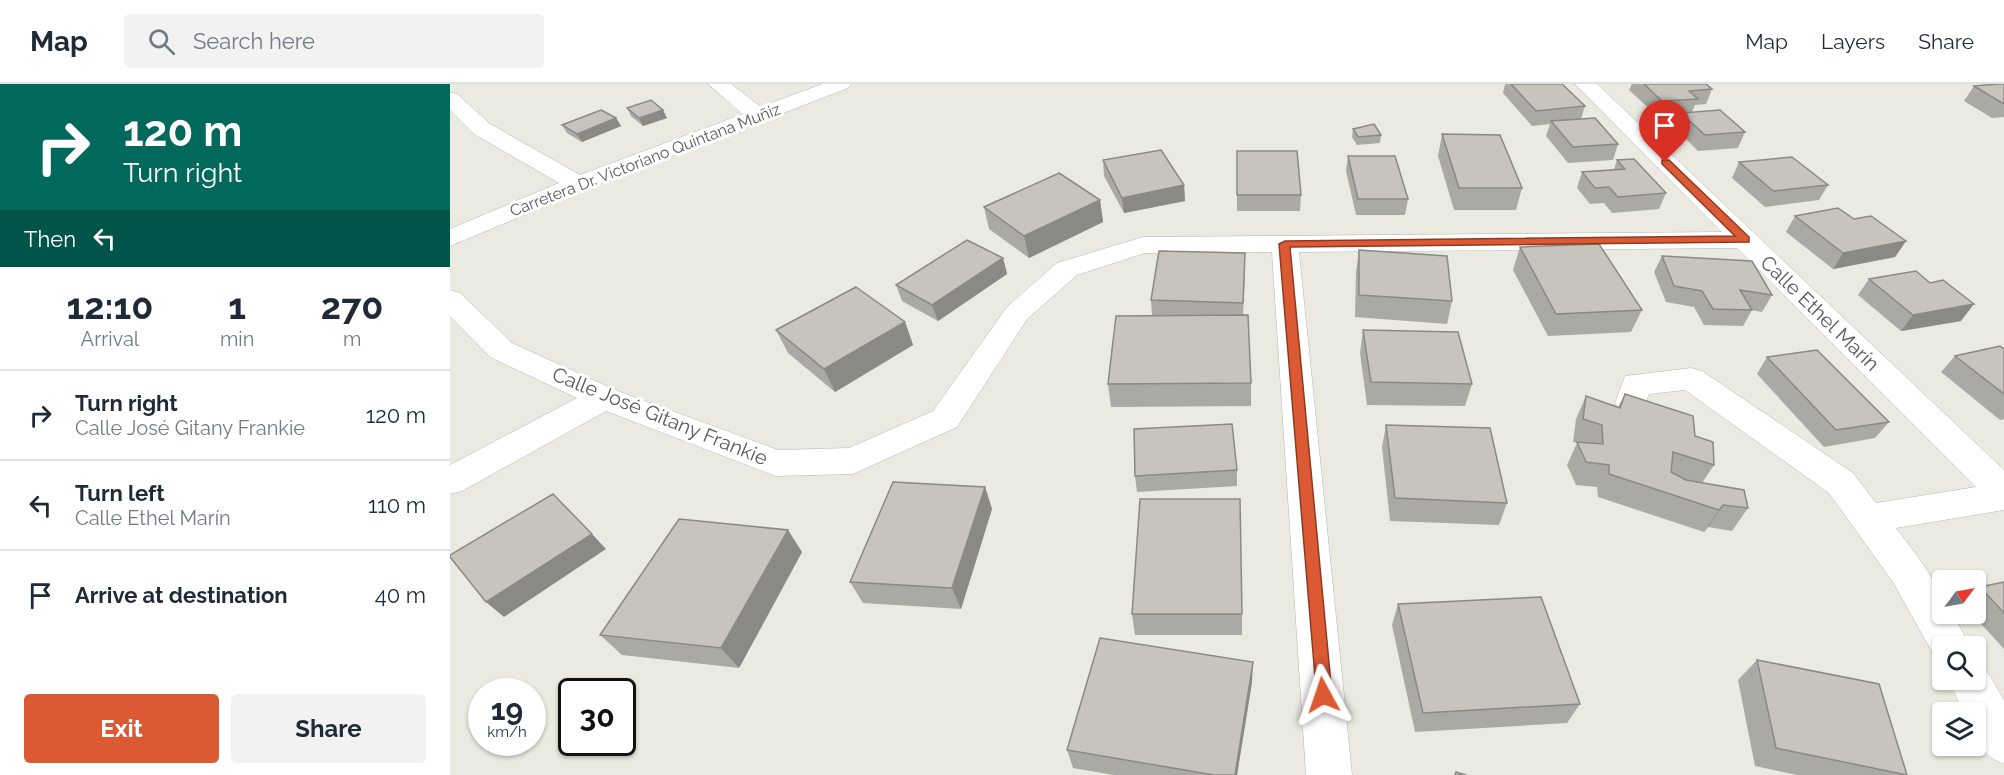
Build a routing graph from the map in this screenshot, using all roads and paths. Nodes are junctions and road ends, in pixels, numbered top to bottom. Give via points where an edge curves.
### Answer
1 (718, 84) edge
2 (841, 84) edge
3 (1586, 84) edge
4 (450, 98) edge
5 (758, 115) junction
6 (578, 184) junction
7 (450, 238) edge
8 (1745, 240) junction
9 (1285, 244) junction
10 (450, 299) edge
11 (604, 398) junction
12 (1631, 403) edge
13 (450, 481) edge
14 (2004, 494) edge
15 (1866, 519) junction
16 (1944, 636) edge
17 (1975, 690) edge
18 (2004, 742) edge
19 (1329, 775) edge

1 - 5 street
2 - 5 street, Carretera Dr. Victoriano Quintana Muñiz
3 - 8 street, Calle Ethel Marín
4 - 6 street via 482,129
5 - 6 street, Carretera Dr. Victoriano Quintana Muñiz
6 - 7 street, Carretera Dr. Victoriano Quintana Muñiz
8 - 9 street, Calle José Gitany Frankie
8 - 14 street, Calle Ethel Marín
9 - 11 street, Calle José Gitany Frankie via 1143,245 1067,269 1017,313 945,419 853,461 776,463
9 - 19 street
10 - 11 street, Calle José Gitany Frankie via 501,350
11 - 13 street
12 - 15 street via 1636,384 1691,379 1841,483
14 - 15 street
15 - 16 street via 1906,571
17 - 18 street

